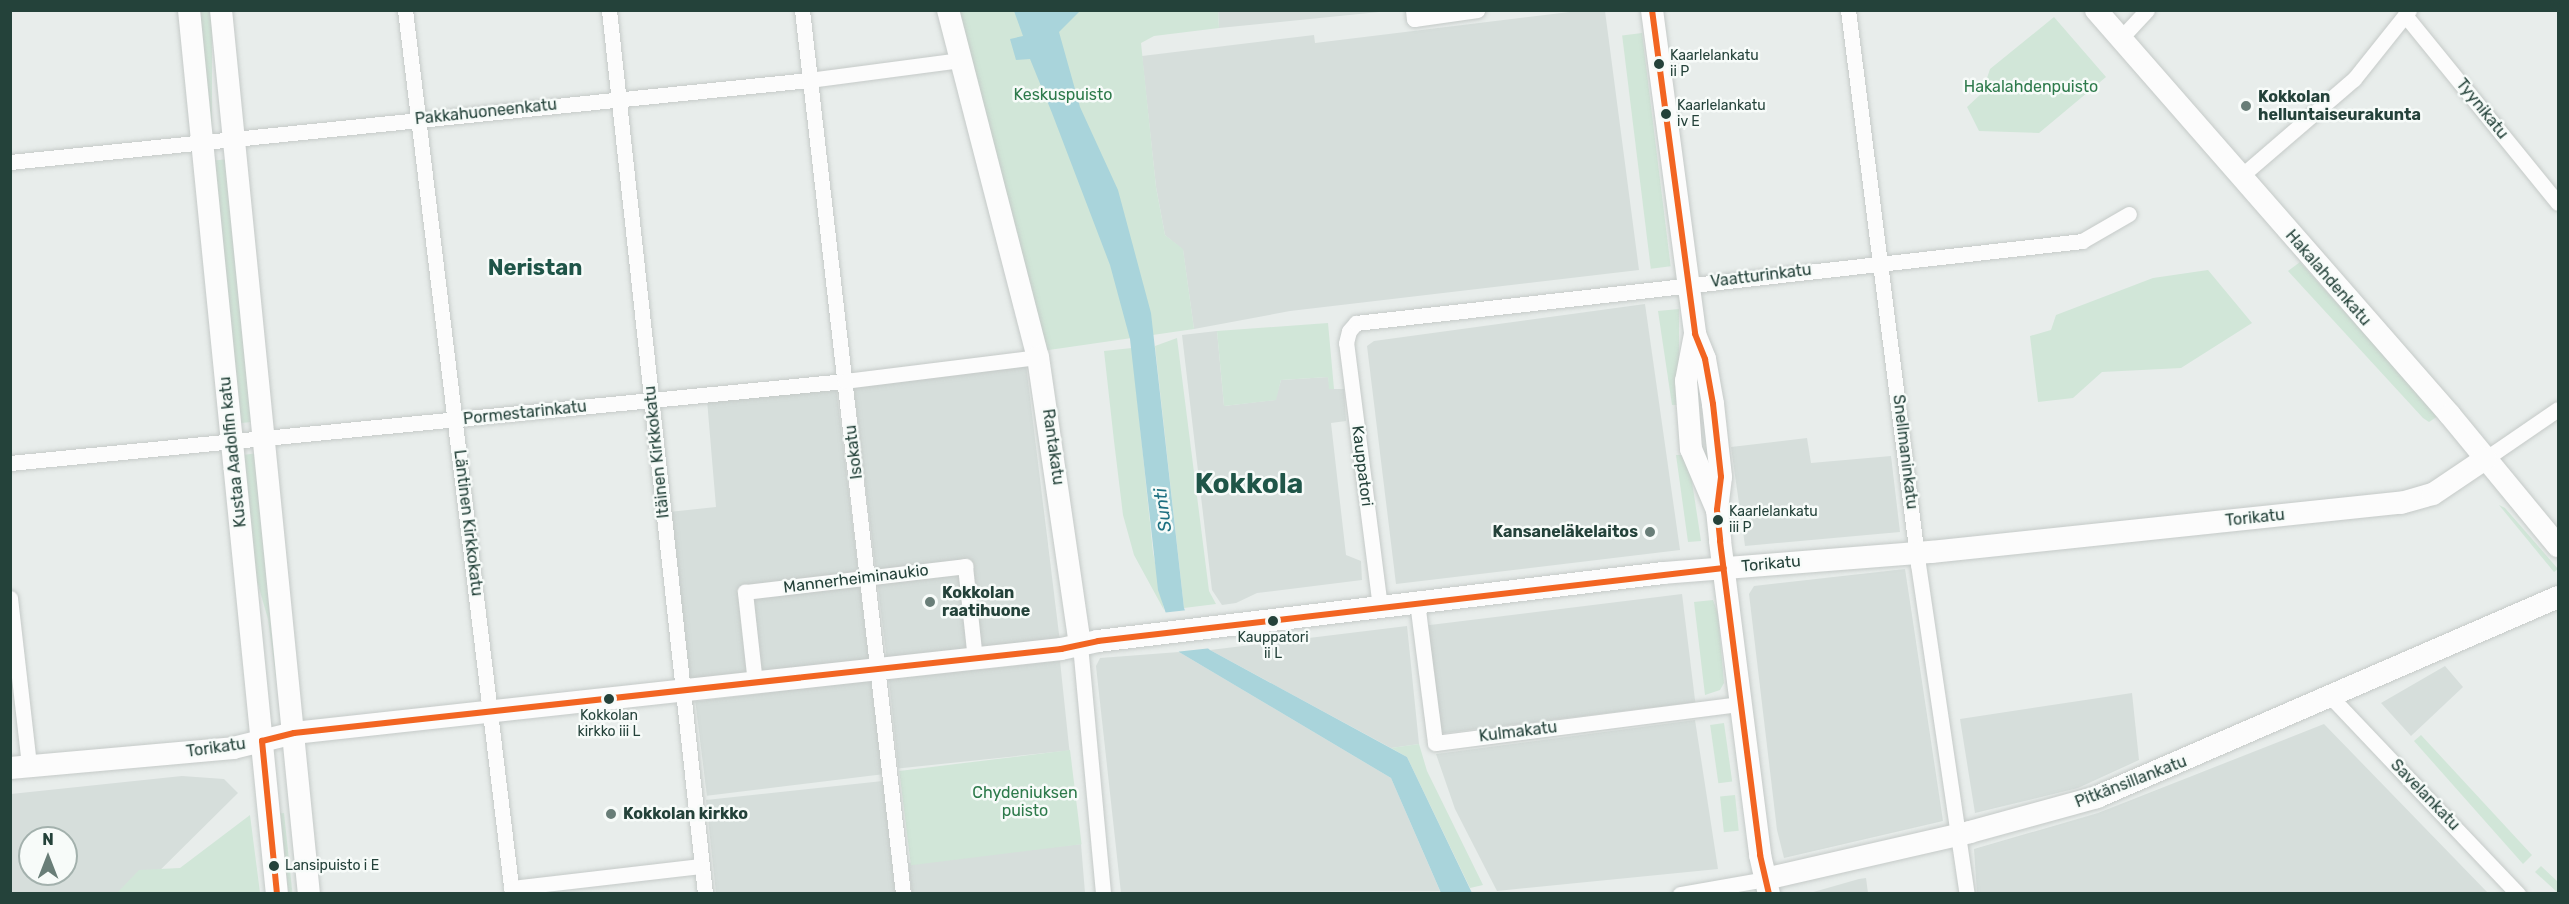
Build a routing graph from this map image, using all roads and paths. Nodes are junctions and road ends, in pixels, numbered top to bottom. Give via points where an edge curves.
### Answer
1 (189, 10) edge
2 (221, 10) edge
3 (405, 10) edge
4 (609, 10) edge
5 (802, 10) edge
6 (948, 10) edge
7 (1413, 10) edge
8 (1476, 10) edge
9 (1652, 10) edge
10 (1848, 10) edge
11 (2096, 10) edge
12 (2147, 10) edge
13 (2407, 13) edge
14 (2121, 38) junction
15 (962, 60) junction
16 (810, 80) junction
17 (617, 98) junction
18 (417, 120) junction
19 (235, 139) junction
20 (203, 143) junction
21 (10, 162) edge
22 (2240, 177) junction
23 (2559, 203) edge
24 (2129, 214) dead end
25 (1880, 262) junction
26 (1689, 284) junction
27 (1352, 325) joint
28 (1038, 357) junction
29 (845, 381) junction
30 (652, 400) junction
31 (2559, 409) edge
32 (454, 420) junction
33 (265, 437) junction
34 (232, 440) junction
35 (2485, 459) junction
36 (10, 463) edge
37 (2559, 546) edge
38 (1917, 553) junction
39 (1724, 568) junction
40 (868, 578) junction
41 (2559, 597) edge
42 (10, 598) edge
43 (1417, 602) junction
44 (1380, 607) junction
45 (1080, 645) junction
46 (975, 659) junction
47 (879, 670) junction
48 (755, 683) junction
49 (683, 691) junction
50 (2331, 697) junction
51 (1741, 704) junction
52 (492, 712) junction
53 (294, 733) junction
54 (262, 741) junction
55 (20, 767) edge
56 (1958, 835) junction
57 (702, 866) junction
58 (1767, 886) edge
59 (511, 891) edge
60 (277, 894) edge
61 (309, 894) edge
62 (705, 894) edge
63 (903, 894) edge
64 (1103, 894) edge
65 (1680, 894) edge
66 (1967, 894) edge
67 (2518, 894) edge

1 - 20 street, Kustaa Aadolfin katu
2 - 19 street, Kustaa Aadolfin katu
3 - 18 street, Läntinen Kirkkokatu
4 - 17 street, Itäinen Kirkkokatu
5 - 16 street, Isokatu
6 - 15 street, Rantakatu
7 - 8 street via 1414,19
9 - 26 street
10 - 25 street, Snellmaninkatu
11 - 14 street, Hakalahdenkatu
12 - 14 street
13 - 22 street via 2354,79
13 - 23 street, Tyynikatu
14 - 22 street, Hakalahdenkatu
15 - 16 street, Pakkahuoneenkatu
15 - 28 street, Rantakatu
16 - 17 street, Pakkahuoneenkatu
16 - 29 street, Isokatu
17 - 18 street, Pakkahuoneenkatu
17 - 30 street, Itäinen Kirkkokatu
18 - 19 street, Pakkahuoneenkatu
18 - 32 street, Läntinen Kirkkokatu
19 - 20 street, Pakkahuoneenkatu
19 - 33 street, Kustaa Aadolfin katu
20 - 21 street, Pakkahuoneenkatu
20 - 34 street, Kustaa Aadolfin katu
22 - 35 street, Hakalahdenkatu
24 - 25 street, Vaatturinkatu via 2082,241
25 - 26 street, Vaatturinkatu
25 - 38 street, Snellmaninkatu
26 - 27 street, Vaatturinkatu
26 - 39 street via 1719,453 1721,490 1717,510
27 - 44 street, Kauppatori via 1346,343
28 - 29 street, Pormestarinkatu
28 - 45 street, Rantakatu
29 - 30 street, Pormestarinkatu
29 - 40 street, Isokatu
30 - 32 street, Pormestarinkatu
30 - 49 street, Itäinen Kirkkokatu
31 - 35 street
32 - 33 street, Pormestarinkatu
32 - 52 street, Läntinen Kirkkokatu
33 - 34 street, Pormestarinkatu
33 - 53 street, Kustaa Aadolfin katu
34 - 36 street, Pormestarinkatu
34 - 54 street, Kustaa Aadolfin katu
35 - 37 street, Hakalahdenkatu
35 - 38 street, Torikatu via 2433,494 2401,503
38 - 39 street, Torikatu
38 - 56 street, Snellmaninkatu
39 - 43 street, Torikatu
39 - 51 street
40 - 46 street, Mannerheiminaukio via 965,566
40 - 47 street, Isokatu
40 - 48 street, Mannerheiminaukio via 745,592
41 - 50 street, Pitkänsillankatu
42 - 55 street
43 - 44 street, Torikatu
43 - 51 street, Kulmakatu via 1435,743
44 - 45 street, Torikatu
45 - 46 street, Torikatu
45 - 64 street, Rantakatu
46 - 47 street, Torikatu
47 - 48 street, Torikatu
47 - 63 street, Isokatu
48 - 49 street, Torikatu
49 - 52 street, Torikatu
49 - 57 street, Itäinen Kirkkokatu
50 - 56 street, Pitkänsillankatu via 2097,797
50 - 67 street, Savelankatu
51 - 58 street
52 - 53 street, Torikatu
52 - 59 street, Läntinen Kirkkokatu
53 - 54 street, Torikatu
53 - 61 street, Kustaa Aadolfin katu
54 - 55 street, Torikatu via 233,748
54 - 60 street, Kustaa Aadolfin katu
56 - 58 street, Pitkänsillankatu
56 - 66 street, Snellmaninkatu
57 - 59 street
57 - 62 street, Itäinen Kirkkokatu
58 - 65 street, Pitkänsillankatu

